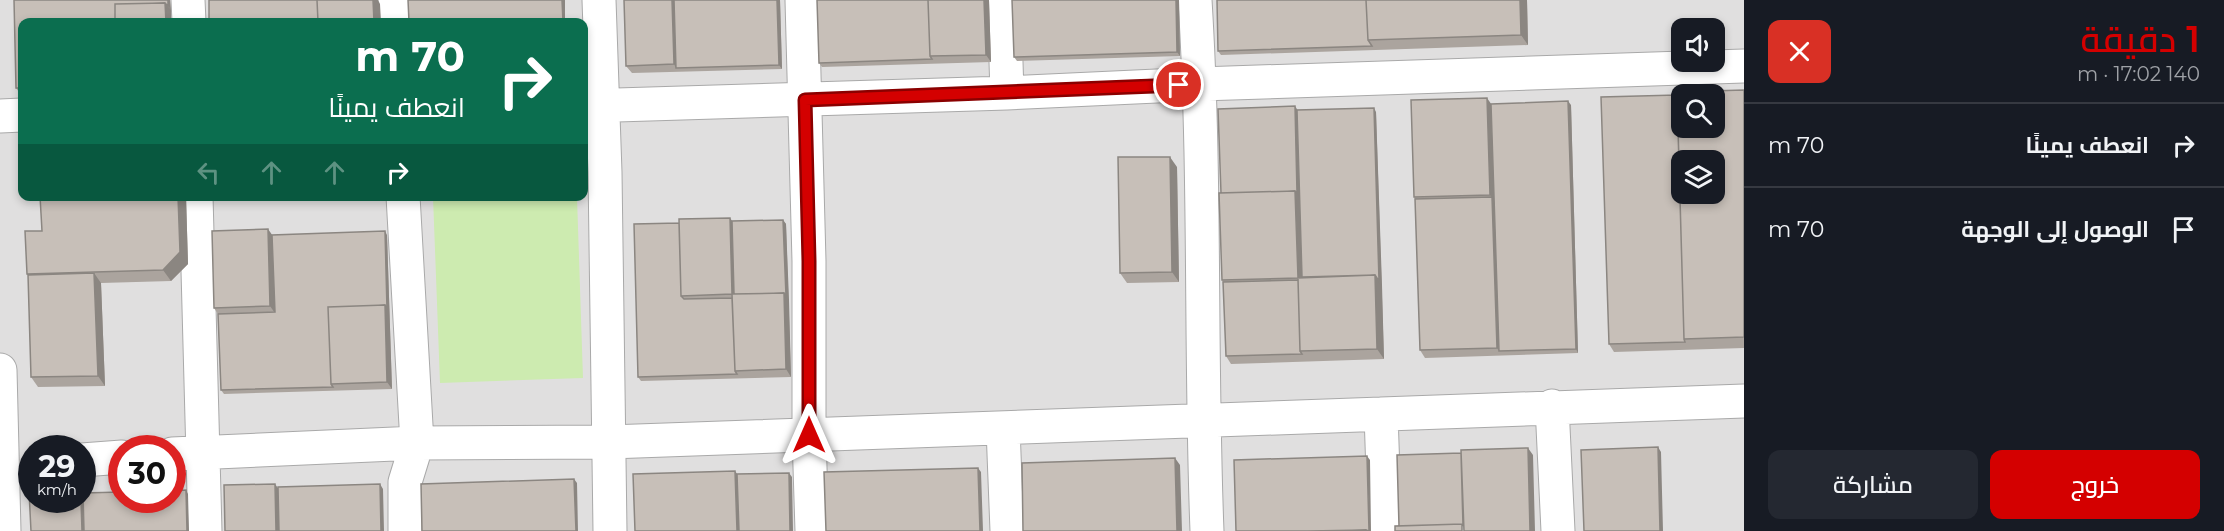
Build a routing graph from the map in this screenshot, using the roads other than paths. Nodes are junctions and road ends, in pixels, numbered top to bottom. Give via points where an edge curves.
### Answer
1 (188, 0) edge
2 (394, 0) edge
3 (599, 0) edge
4 (802, 0) edge
5 (1004, 0) edge
6 (1195, 0) edge
7 (189, 18) edge
8 (395, 18) edge
9 (1744, 66) edge
10 (1200, 84) junction
11 (1007, 93) junction
12 (805, 100) junction
13 (593, 105) edge
14 (18, 115) edge
15 (0, 116) edge
16 (196, 201) edge
17 (404, 201) edge
18 (0, 370) edge
19 (1744, 401) edge
20 (1552, 406) junction
21 (1381, 414) junction
22 (1203, 420) junction
23 (1003, 428) junction
24 (809, 435) junction
25 (609, 442) junction
26 (417, 443) junction
27 (188, 453) edge
28 (11, 464) edge
29 (4, 531) edge
30 (205, 531) edge
31 (405, 531) edge
32 (610, 531) edge
33 (812, 531) edge
34 (1008, 531) edge
35 (1207, 531) edge
36 (1385, 531) edge
37 (1558, 531) edge

1 - 7 street
2 - 8 street
3 - 13 street
4 - 12 street
5 - 11 street
6 - 10 street
9 - 10 street
10 - 11 street
10 - 22 street
11 - 12 street
12 - 13 street
12 - 24 street
13 - 25 street
14 - 15 street
16 - 27 street
17 - 26 street
18 - 28 street
19 - 20 street
20 - 21 street
20 - 37 street
21 - 22 street
21 - 36 street
22 - 23 street
22 - 35 street
23 - 24 street
23 - 34 street
24 - 25 street
24 - 33 street
25 - 26 street
25 - 32 street
26 - 27 street
26 - 31 street via 405,482
27 - 30 street
28 - 29 street

